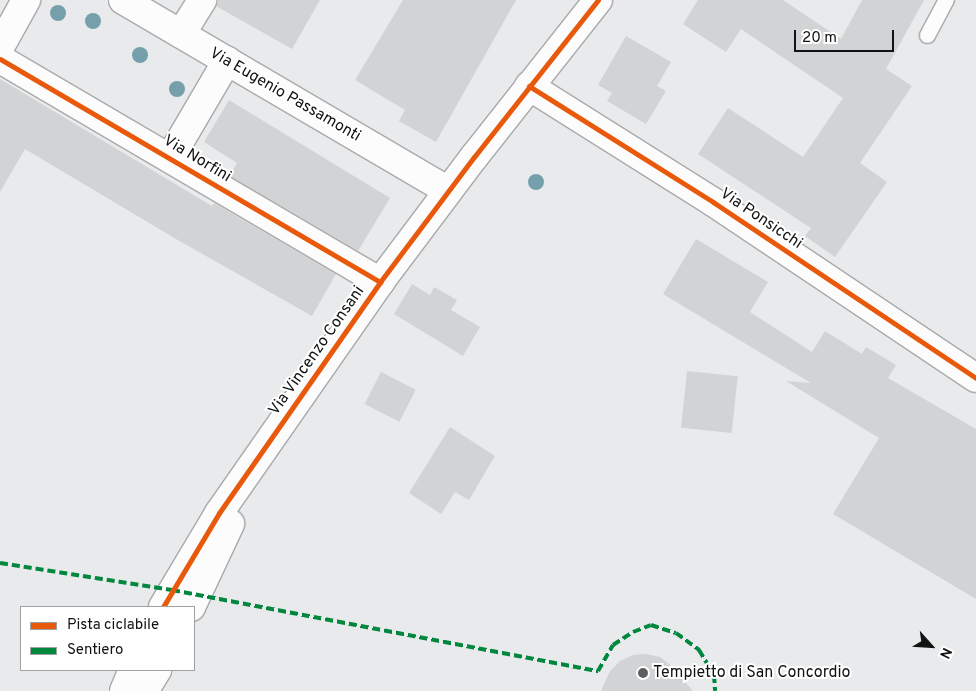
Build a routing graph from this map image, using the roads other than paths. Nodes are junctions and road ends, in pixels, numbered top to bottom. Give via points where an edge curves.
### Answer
1 (26, 0) edge
2 (202, 0) edge
3 (598, 0) edge
4 (946, 0) edge
5 (127, 1) edge
6 (181, 34) junction
7 (927, 35) dead end
8 (0, 46) edge
9 (0, 59) edge
10 (227, 61) junction
11 (529, 86) junction
12 (170, 158) junction
13 (448, 191) junction
14 (380, 282) junction
15 (976, 378) edge
16 (268, 443) junction
17 (164, 606) edge
18 (190, 606) edge
19 (133, 671) edge
20 (156, 671) edge
21 (124, 691) edge
22 (144, 691) edge

1 - 8 street
2 - 6 street
3 - 11 street, Via Vincenzo Consani
4 - 7 lane
5 - 6 street, Via Eugenio Passamonti
6 - 10 street, Via Eugenio Passamonti
9 - 12 street, Via Norfini
10 - 12 street
10 - 13 street, Via Eugenio Passamonti
11 - 13 street, Via Vincenzo Consani
11 - 15 street, Via Ponsicchi via 713,202
12 - 14 street, Via Norfini
13 - 14 street, Via Vincenzo Consani
14 - 16 street, Via Vincenzo Consani
16 - 17 street, Via Vincenzo Consani via 219,513
16 - 18 street, Via Vincenzo Consani
19 - 21 street
20 - 22 street

